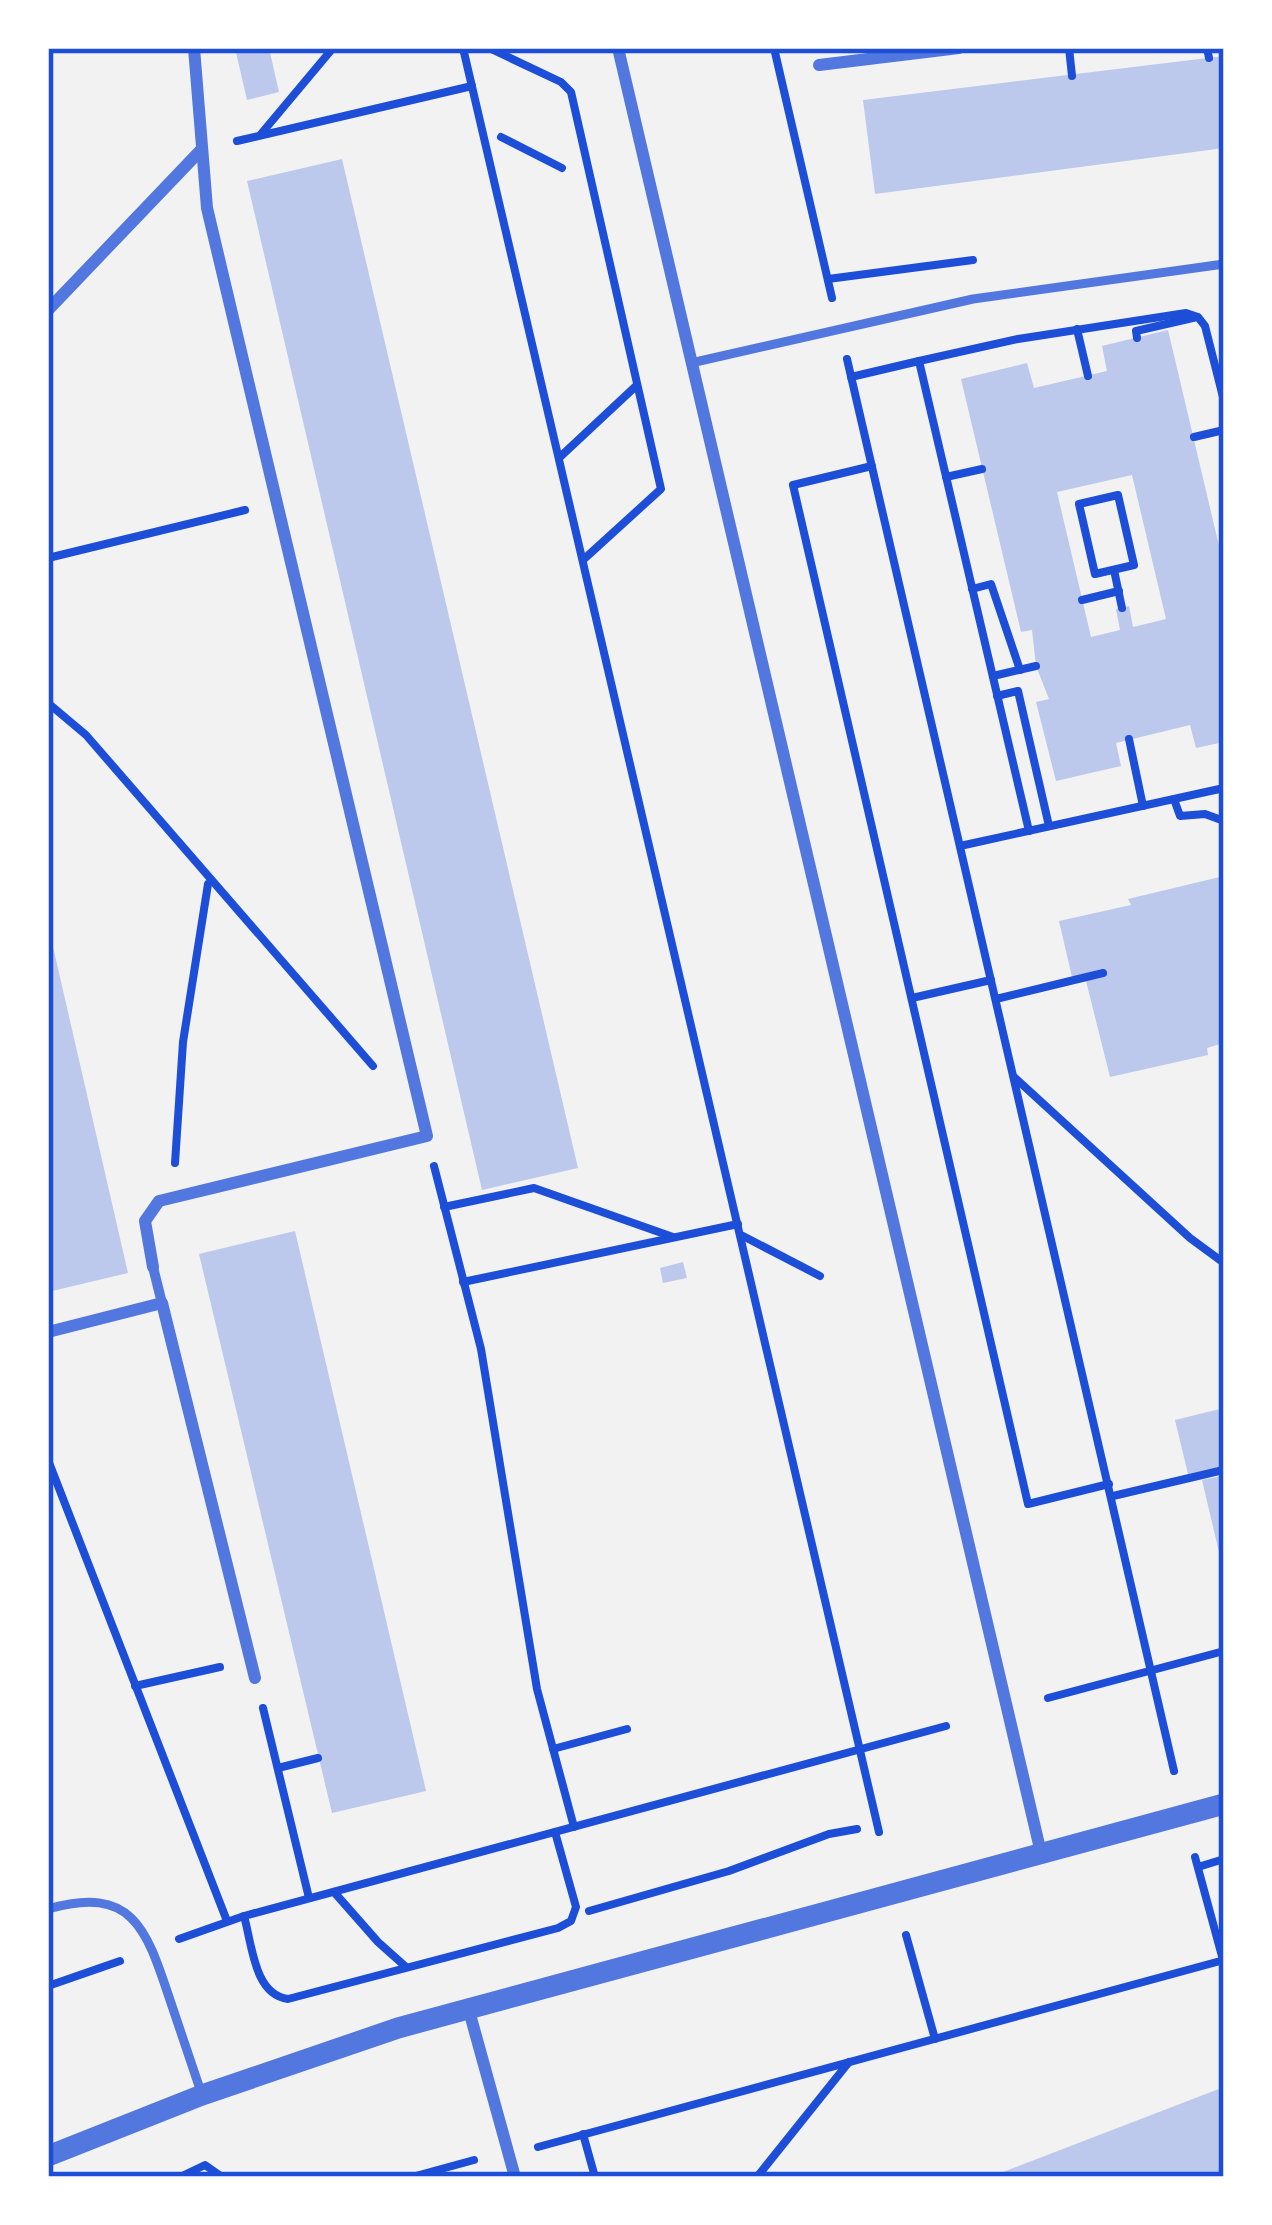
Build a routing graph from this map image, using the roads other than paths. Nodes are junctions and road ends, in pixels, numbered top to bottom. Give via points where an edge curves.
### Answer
1 (194, 48) edge
2 (619, 48) edge
3 (959, 48) edge
4 (819, 65) dead end
5 (201, 149) junction
6 (1224, 264) edge
7 (48, 310) edge
8 (691, 363) junction
9 (153, 1267) joint
10 (162, 1303) junction
11 (48, 1332) edge
12 (255, 1678) road end
13 (1224, 1804) edge
14 (1040, 1853) junction
15 (48, 1909) edge
16 (468, 2008) junction
17 (202, 2095) junction
18 (48, 2156) edge
19 (515, 2177) edge

1 - 5 street
2 - 8 street
3 - 4 street
5 - 7 street
5 - 9 street via 207,208 427,1136 159,1201 145,1221
6 - 8 lane via 1003,294
8 - 14 street
9 - 10 street
10 - 11 street
10 - 12 street
13 - 14 street
14 - 16 street
15 - 17 lane via 94,1901 141,1926
16 - 17 street
16 - 19 street
17 - 18 street

